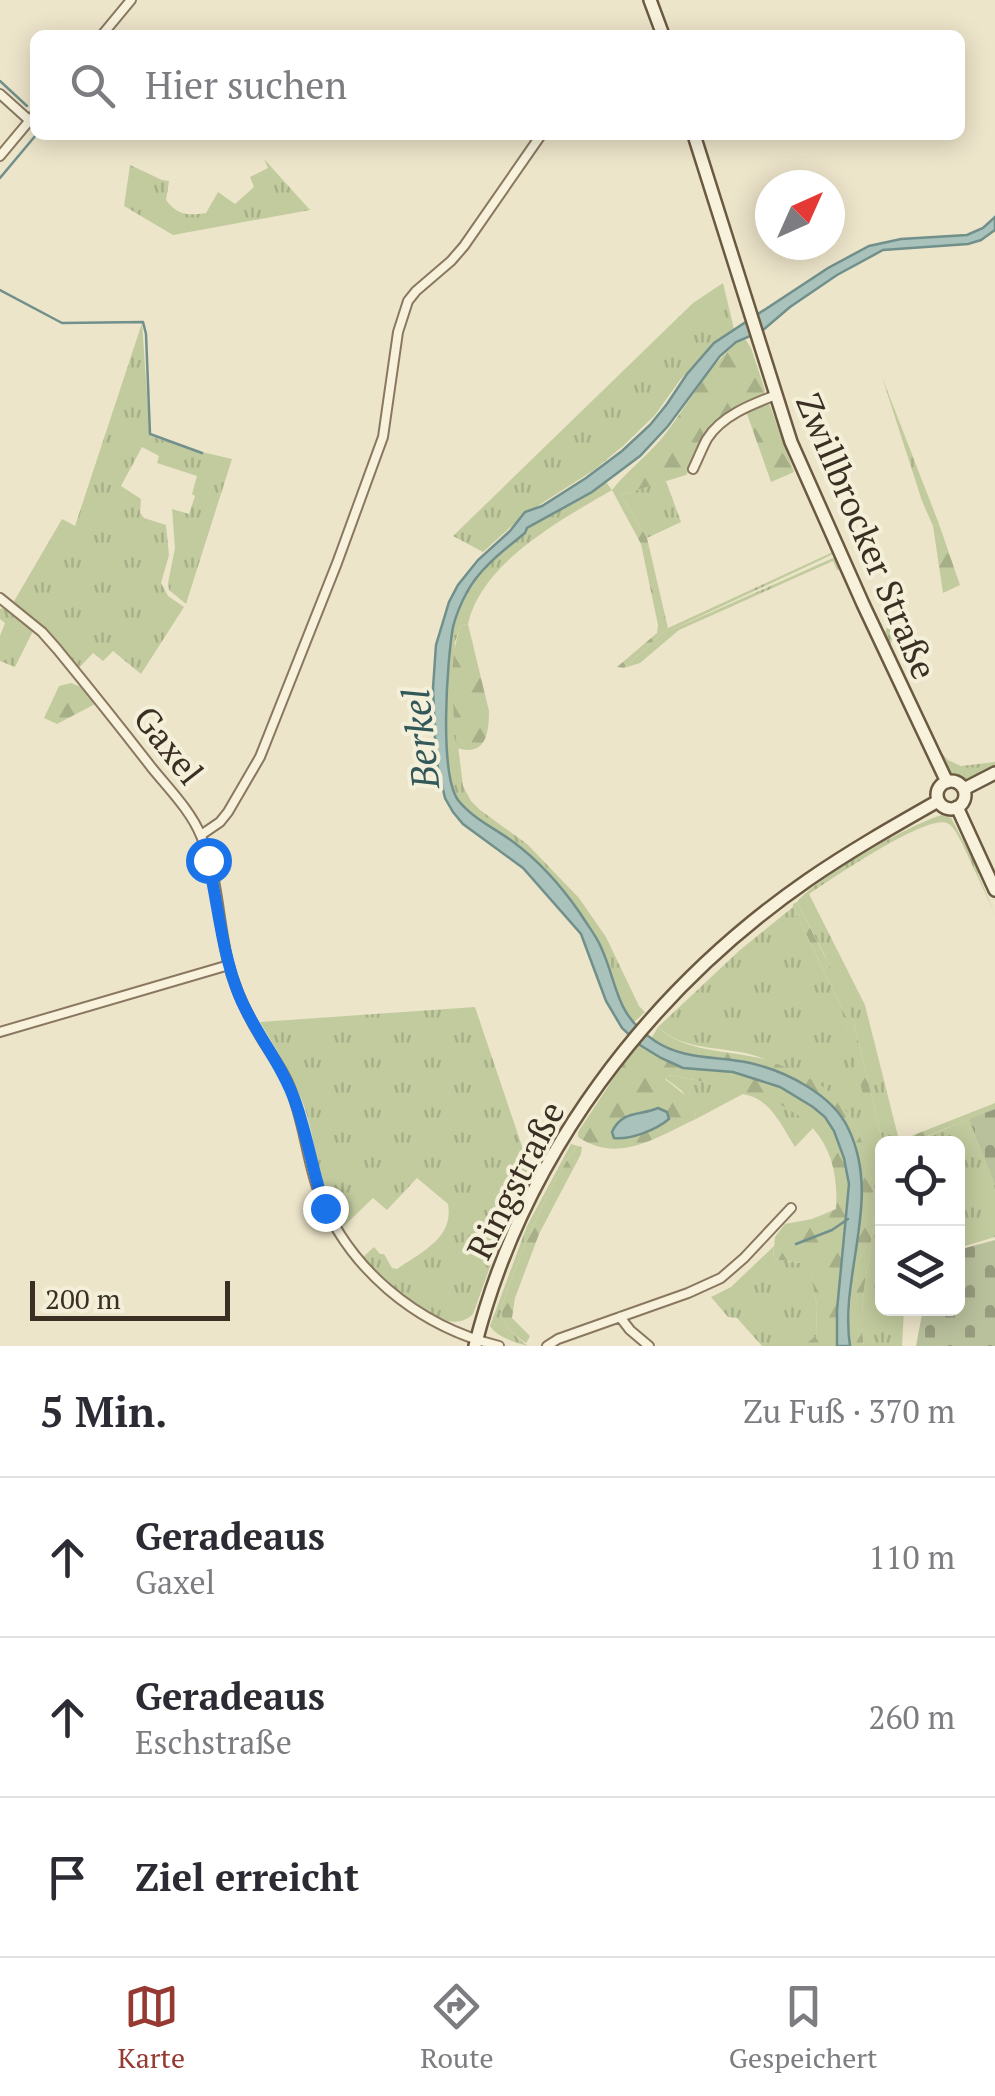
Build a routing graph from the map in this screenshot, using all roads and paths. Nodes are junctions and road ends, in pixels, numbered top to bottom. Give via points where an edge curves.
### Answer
1 (132, 0) edge
2 (650, 0) edge
3 (106, 30) edge
4 (661, 30) edge
5 (0, 94) edge
6 (30, 116) edge
7 (30, 119) edge
8 (538, 140) edge
9 (696, 140) edge
10 (0, 156) edge
11 (776, 395) junction
12 (693, 469) dead end
13 (0, 598) edge
14 (995, 773) edge
15 (946, 782) junction
16 (964, 789) junction
17 (938, 800) junction
18 (958, 807) junction
19 (201, 835) junction
20 (994, 884) edge
21 (229, 965) junction
22 (0, 1032) edge
23 (791, 1208) dead end
24 (620, 1318) junction
25 (475, 1343) edge
26 (499, 1346) edge
27 (547, 1346) edge
28 (649, 1346) edge

1 - 3 street
2 - 4 main road
5 - 6 street
7 - 10 street
8 - 19 street via 464,246 408,300 383,437 337,564 260,757 228,812
9 - 11 main road, Zwillbrocker Straße
11 - 12 street via 722,422
11 - 15 main road, Zwillbrocker Straße via 801,468
13 - 19 street, Gaxel via 57,648
14 - 16 main road
15 - 16 main road
15 - 17 main road
16 - 18 main road
17 - 18 main road
17 - 25 main road, Ringstraße via 783,898 651,1020 572,1123 536,1183
18 - 20 main road
19 - 21 street, Gaxel
21 - 22 street
21 - 25 street, Gaxel via 288,1082 325,1208 346,1243 406,1304
23 - 24 street via 721,1278
24 - 27 street
24 - 28 street
25 - 26 street, Gaxel

